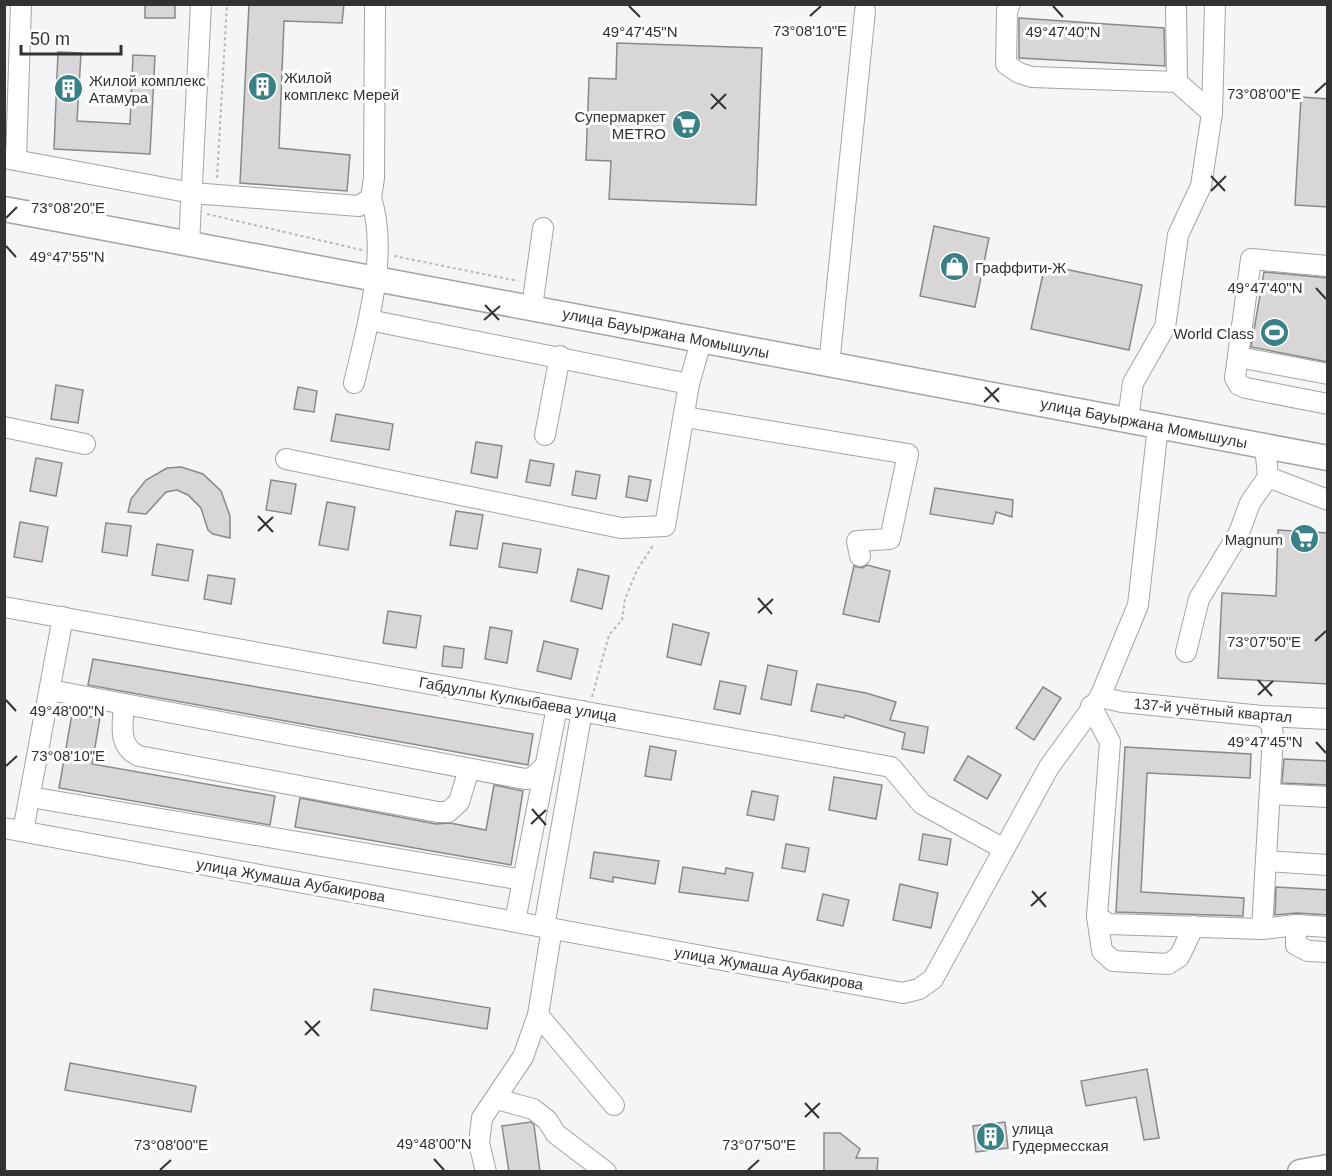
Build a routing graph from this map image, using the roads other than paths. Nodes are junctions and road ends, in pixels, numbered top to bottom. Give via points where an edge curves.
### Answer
1 (21, 4) edge
2 (201, 4) edge
3 (375, 4) edge
4 (1010, 4) edge
5 (1176, 4) edge
6 (1215, 4) edge
7 (865, 11) dead end
8 (1178, 82) junction
9 (1212, 113) junction
10 (10, 159) edge
11 (192, 193) junction
12 (371, 198) junction
13 (4, 209) edge
14 (543, 228) dead end
15 (189, 244) junction
16 (1328, 266) edge
17 (376, 278) junction
18 (532, 308) junction
19 (369, 320) junction
20 (702, 338) junction
21 (560, 356) junction
22 (1238, 357) junction
23 (829, 365) junction
24 (1328, 374) edge
25 (354, 383) dead end
26 (689, 384) junction
27 (1328, 404) edge
28 (685, 417) junction
29 (1128, 419) junction
30 (1158, 426) junction
31 (4, 427) edge
32 (545, 435) dead end
33 (85, 444) dead end
34 (1265, 445) junction
35 (1328, 458) edge
36 (286, 459) dead end
37 (1268, 477) junction
38 (1328, 500) edge
39 (860, 556) dead end
40 (4, 607) edge
41 (63, 617) junction
42 (1186, 651) dead end
43 (50, 690) junction
44 (1095, 701) junction
45 (124, 704) junction
46 (557, 706) junction
47 (585, 712) junction
48 (1262, 716) junction
49 (1328, 718) edge
50 (545, 766) junction
51 (469, 769) junction
52 (1270, 794) junction
53 (30, 797) junction
54 (1328, 797) edge
55 (14, 829) edge
56 (1004, 849) junction
57 (1266, 861) junction
58 (1328, 865) edge
59 (523, 880) junction
60 (1097, 916) junction
61 (515, 921) junction
62 (1296, 925) junction
63 (1194, 926) junction
64 (1328, 927) edge
65 (548, 928) junction
66 (1262, 929) junction
67 (1328, 952) edge
68 (538, 1016) junction
69 (497, 1099) junction
70 (614, 1105) dead end
71 (1328, 1167) edge
72 (486, 1172) edge
73 (606, 1172) edge
74 (1300, 1172) edge

1 - 10 street
2 - 11 street
3 - 12 street
4 - 8 street via 1006,64 1019,73 1032,77
5 - 8 street
6 - 9 street
7 - 23 street
8 - 9 street
9 - 29 street via 1201,186 1178,235 1165,327 1133,383
10 - 11 street
11 - 12 street via 359,206
11 - 15 street
12 - 17 street via 376,213
13 - 15 main road, улица Бауыржана Момышулы
14 - 18 street
15 - 17 main road, улица Бауыржана Момышулы
16 - 22 street via 1251,259
17 - 18 main road, улица Бауыржана Момышулы
17 - 19 street
18 - 20 main road, улица Бауыржана Момышулы
19 - 21 street
19 - 25 street
20 - 23 main road, улица Бауыржана Момышулы
20 - 26 street
21 - 26 street
21 - 32 street
22 - 24 street
22 - 27 street via 1235,378 1239,385
23 - 29 main road, улица Бауыржана Момышулы
26 - 28 street
28 - 36 street via 665,526 621,528
28 - 39 street via 908,454 890,539 857,541
29 - 30 main road, улица Бауыржана Момышулы
30 - 34 main road, улица Бауыржана Момышулы
30 - 44 street, улица Жумаша Аубакирова via 1138,605
31 - 33 street
34 - 35 main road, улица Бауыржана Момышулы
34 - 37 street
37 - 38 street
37 - 42 street via 1250,502 1239,533 1199,599
40 - 41 street, Габдуллы Кулкыбаева улица
41 - 43 street
41 - 46 street, Габдуллы Кулкыбаева улица
43 - 45 street
43 - 53 street
44 - 48 street, 137-й учётный квартал
44 - 56 street, улица Жумаша Аубакирова via 1049,768
44 - 60 street via 1110,742
45 - 51 street
45 - 51 street via 125,746 140,756 162,761 448,812 459,802
46 - 47 street, Габдуллы Кулкыбаева улица
46 - 50 street
47 - 56 street, Габдуллы Кулкыбаева улица via 891,767 922,804
47 - 65 street
48 - 49 street, 137-й учётный квартал
48 - 52 street via 1271,723 1273,735
50 - 51 street via 525,779
50 - 59 street
52 - 54 street
52 - 57 street
53 - 55 street
53 - 59 street
55 - 61 street, улица Жумаша Аубакирова
56 - 65 street, улица Жумаша Аубакирова via 933,979 920,989 903,993
57 - 58 street
57 - 66 street
59 - 61 street
60 - 63 street via 1108,924
60 - 63 street via 1102,951 1113,962 1175,961
61 - 65 street, улица Жумаша Аубакирова
62 - 64 street
62 - 66 street
62 - 67 street via 1296,945 1308,951
63 - 66 street
65 - 68 street
68 - 69 street via 523,1057
68 - 70 street
69 - 72 street via 482,1118 479,1143
69 - 73 street via 533,1109 556,1134
71 - 74 main road

